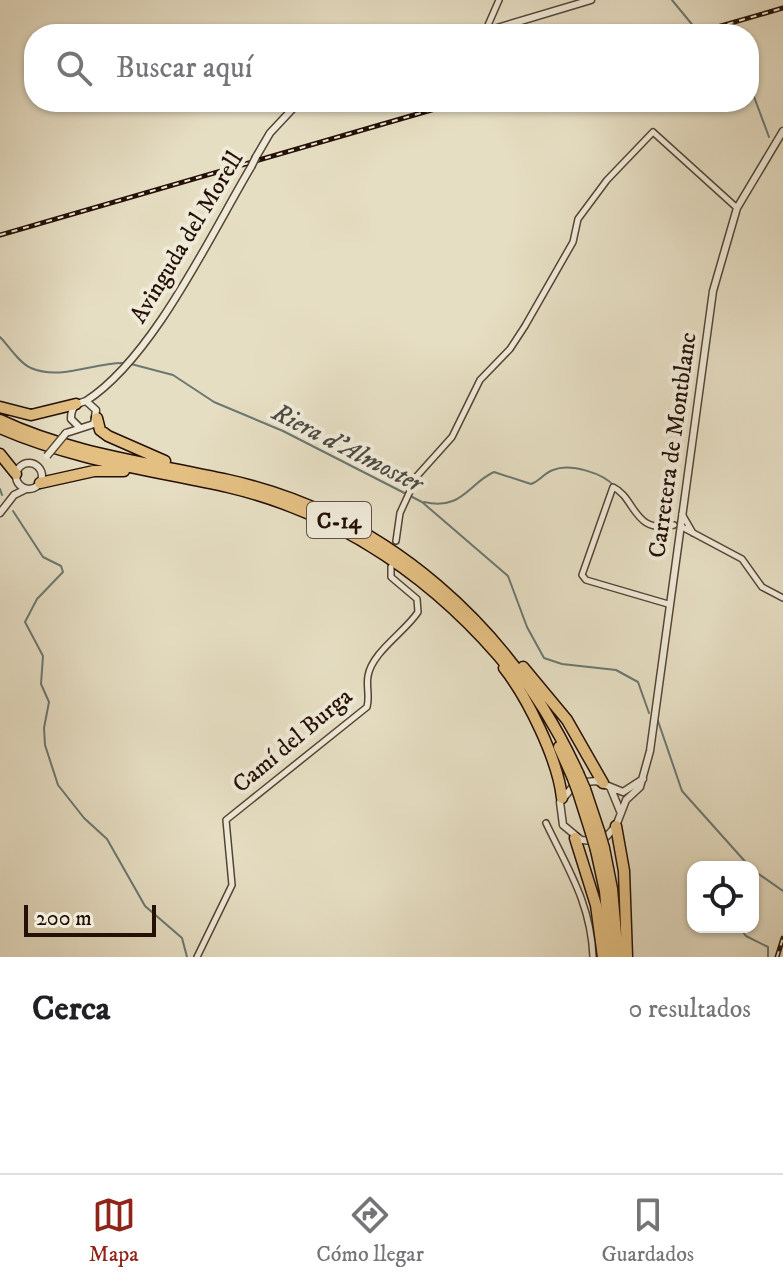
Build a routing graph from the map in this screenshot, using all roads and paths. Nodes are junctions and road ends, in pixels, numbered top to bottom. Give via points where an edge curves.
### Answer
1 (499, 0) edge
2 (591, 0) edge
3 (486, 24) edge
4 (511, 24) edge
5 (290, 112) edge
6 (783, 131) edge
7 (737, 208) junction
8 (102, 391) junction
9 (81, 402) junction
10 (0, 407) edge
11 (96, 414) junction
12 (71, 419) junction
13 (0, 420) edge
14 (79, 427) junction
15 (0, 428) edge
16 (66, 433) junction
17 (0, 454) edge
18 (47, 456) junction
19 (34, 464) junction
20 (40, 477) junction
21 (16, 478) junction
22 (26, 489) junction
23 (14, 495) junction
24 (277, 498) junction
25 (681, 511) junction
26 (0, 513) edge
27 (674, 525) dead end
28 (682, 527) dead end
29 (694, 534) junction
30 (396, 541) dead end
31 (391, 567) dead end
32 (783, 598) edge
33 (668, 604) junction
34 (460, 607) junction
35 (643, 779) junction
36 (606, 786) junction
37 (562, 798) junction
38 (620, 811) junction
39 (546, 823) dead end
40 (616, 826) junction
41 (575, 838) junction
42 (600, 849) junction
43 (197, 957) edge
44 (593, 957) edge
45 (603, 957) edge
46 (611, 957) edge
47 (618, 957) edge
48 (627, 957) edge

1 - 3 street
2 - 4 street
5 - 8 street, Avinguda del Morell, bridge via 270,133 176,295
6 - 7 street, Carretera de Montblanc
7 - 25 street, Carretera de Montblanc via 713,291
7 - 30 street via 653,132 578,219 573,242 517,337 465,403 452,437 417,476 400,513
8 - 9 street, Avinguda del Morell
8 - 11 street, Avinguda del Morell
9 - 10 highway via 31,415
9 - 11 street
9 - 12 street
11 - 14 street via 88,427
11 - 24 highway via 100,430 154,458 232,477
12 - 14 street
12 - 16 street
13 - 24 highway, C-14 via 74,447
14 - 16 street
15 - 24 highway, C-14 via 73,455
16 - 18 street, bridge
17 - 21 highway
18 - 19 street
18 - 20 street
19 - 20 street
19 - 21 street via 22,465
20 - 22 street
20 - 24 highway via 126,471
21 - 22 street
21 - 23 street
22 - 23 street
23 - 26 street
24 - 34 highway, C-14 via 361,531
25 - 29 street
25 - 33 street, Carretera de Montblanc
27 - 33 street via 644,522 613,487 582,575
28 - 29 street
29 - 32 street via 742,559 762,587
31 - 43 street, Camí del Burga via 391,577 417,599 418,612 374,662 367,677 367,707 226,820 232,885
33 - 35 street, Carretera de Montblanc
34 - 36 highway via 492,630 567,720
34 - 37 highway via 525,699
34 - 42 highway, C-14, bridge via 526,680 575,774
35 - 36 street via 623,792
35 - 38 street
36 - 37 street via 589,780 576,783
36 - 38 street
37 - 41 street via 561,821
38 - 40 street
39 - 44 street via 574,872
40 - 41 street via 595,841
40 - 48 highway via 625,882
41 - 45 highway via 596,905
42 - 46 highway, C-14
42 - 47 highway, C-14 via 612,889

